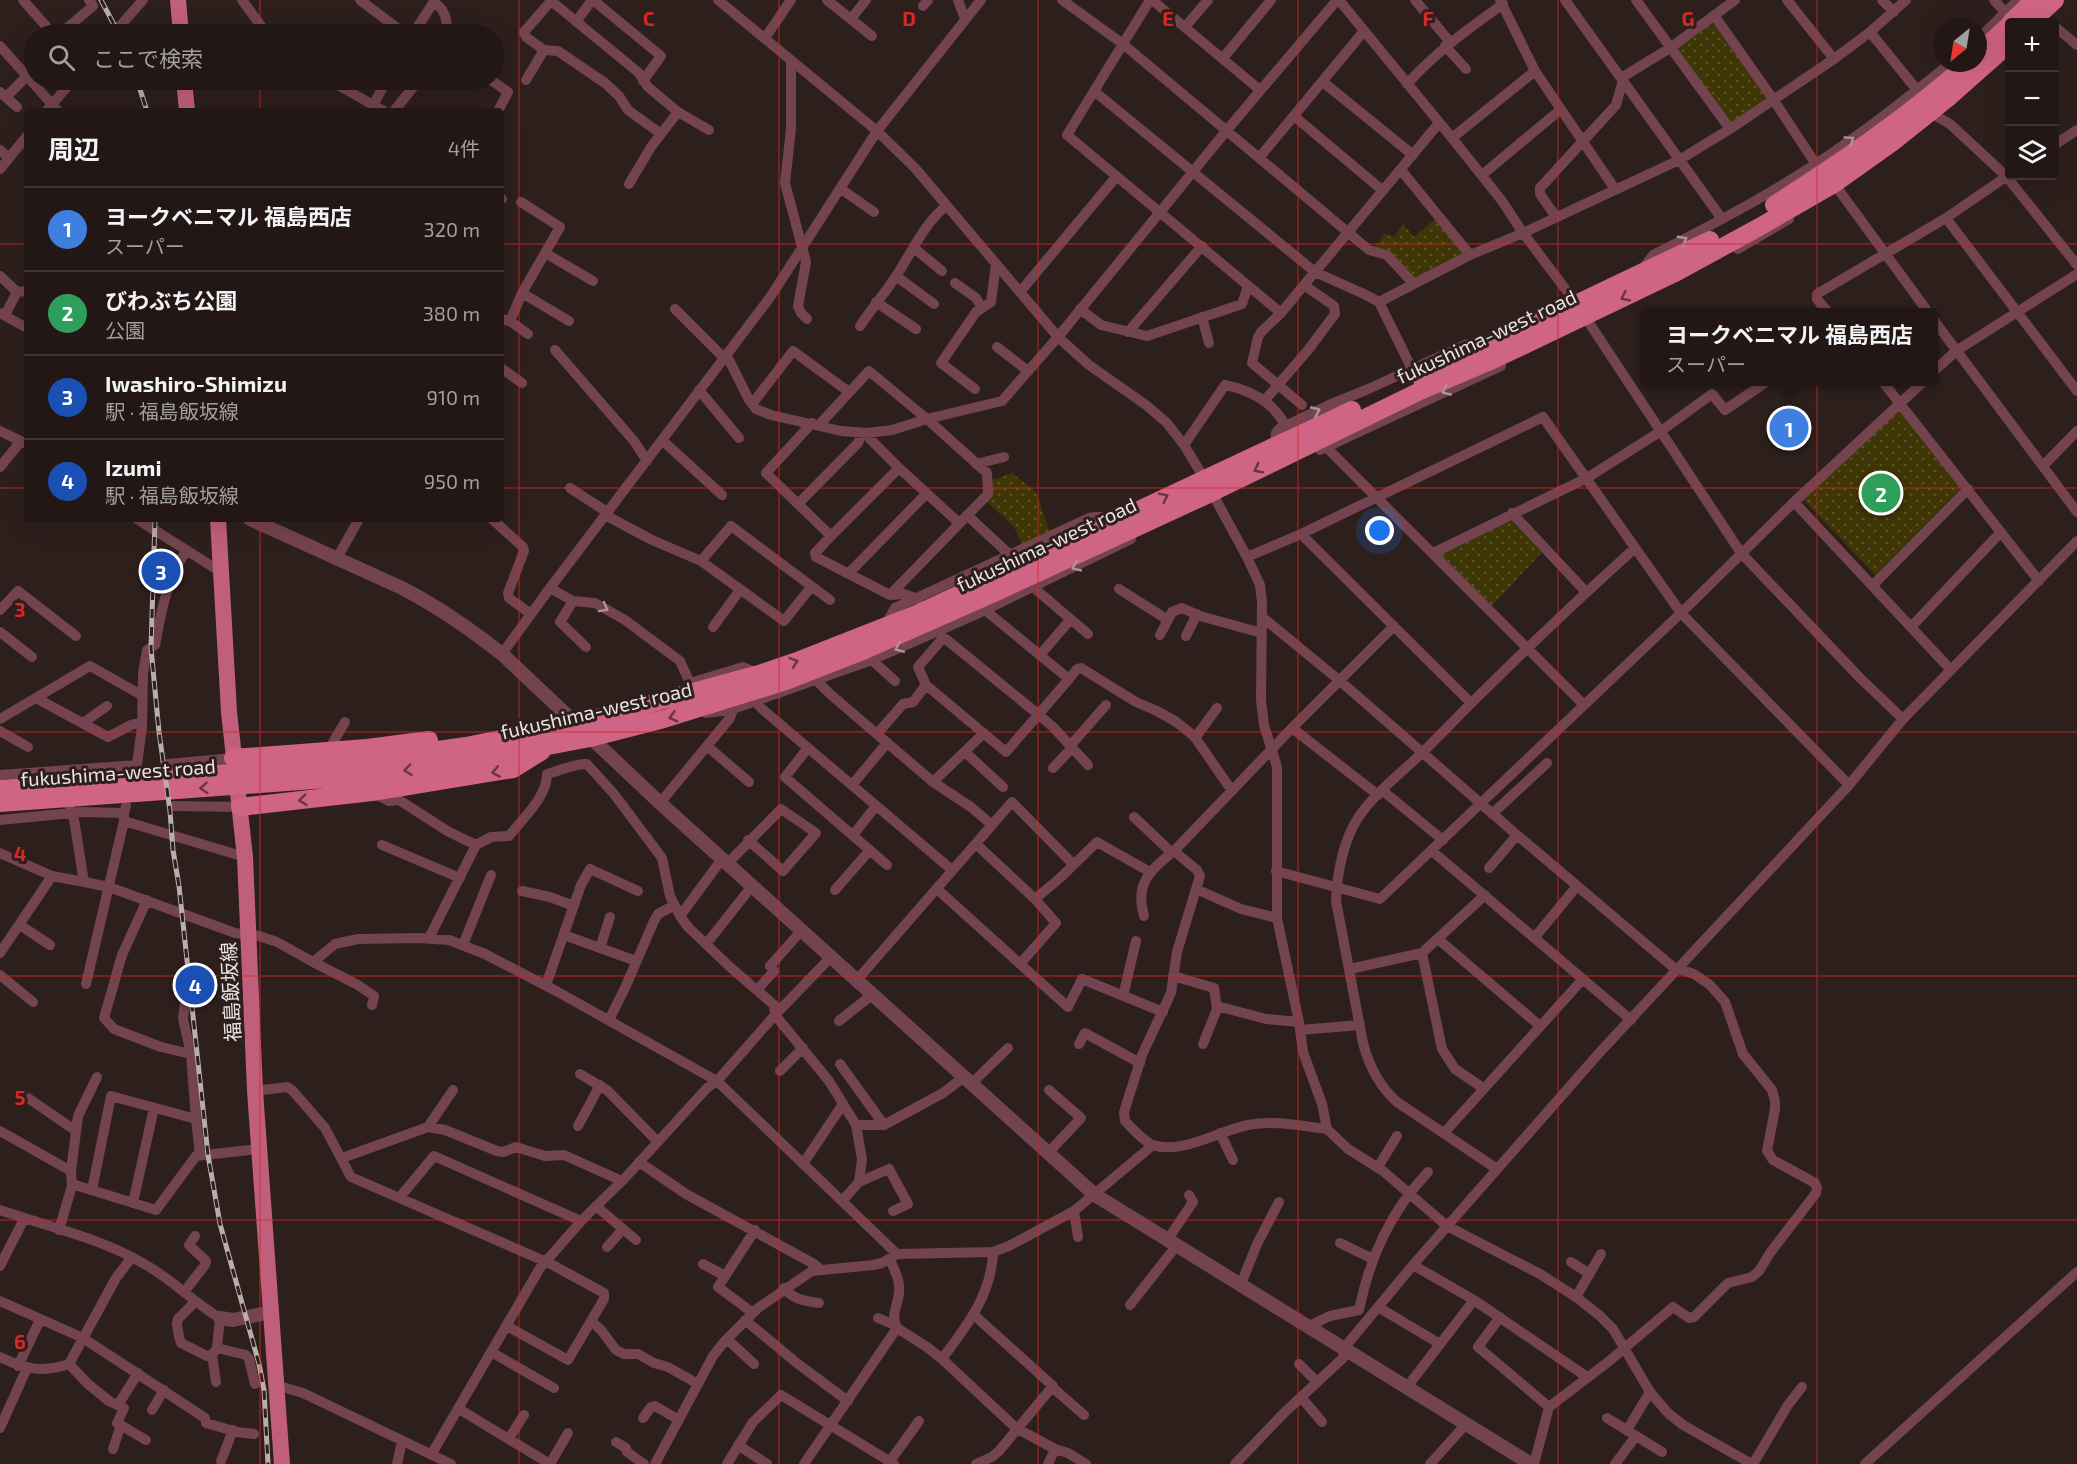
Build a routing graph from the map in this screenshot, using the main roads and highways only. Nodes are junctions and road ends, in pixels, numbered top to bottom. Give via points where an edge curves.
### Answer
1 (178, 0) edge
2 (2034, 0) edge
3 (2055, 0) edge
4 (2012, 18) edge
5 (2044, 18) edge
6 (180, 24) edge
7 (2000, 44) edge
8 (1957, 72) edge
9 (185, 90) edge
10 (187, 108) edge
11 (1580, 310) junction
12 (1208, 485) junction
13 (218, 522) edge
14 (466, 746) junction
15 (233, 758) junction
16 (368, 776) junction
17 (0, 789) edge
18 (0, 803) edge
19 (240, 807) junction
20 (282, 1464) edge

1 - 6 main road
2 - 4 highway, fukushima-west road
3 - 5 highway
7 -> 11 highway, fukushima-west road via 1948,98 1834,183 1677,272
8 - 11 highway, fukushima-west road via 1835,166 1732,229 1638,275
9 - 10 main road
11 - 12 highway, fukushima-west road via 1479,350 1275,445
11 -> 12 highway, fukushima-west road via 1511,351 1297,450
14 -> 12 highway, fukushima-west road via 576,724 759,674 917,614 1114,521
12 -> 16 highway, fukushima-west road via 1141,525 865,650 783,682 700,709 548,746 513,769 436,783
13 - 15 main road, 福島飯坂線
14 - 15 highway via 449,739 433,739
16 -> 14 highway, fukushima-west road
15 - 19 main road, 福島飯坂線
16 - 17 highway, fukushima-west road via 327,766
16 -> 18 highway, fukushima-west road
16 -> 19 highway
19 - 20 main road, 福島飯坂線 via 255,1091

